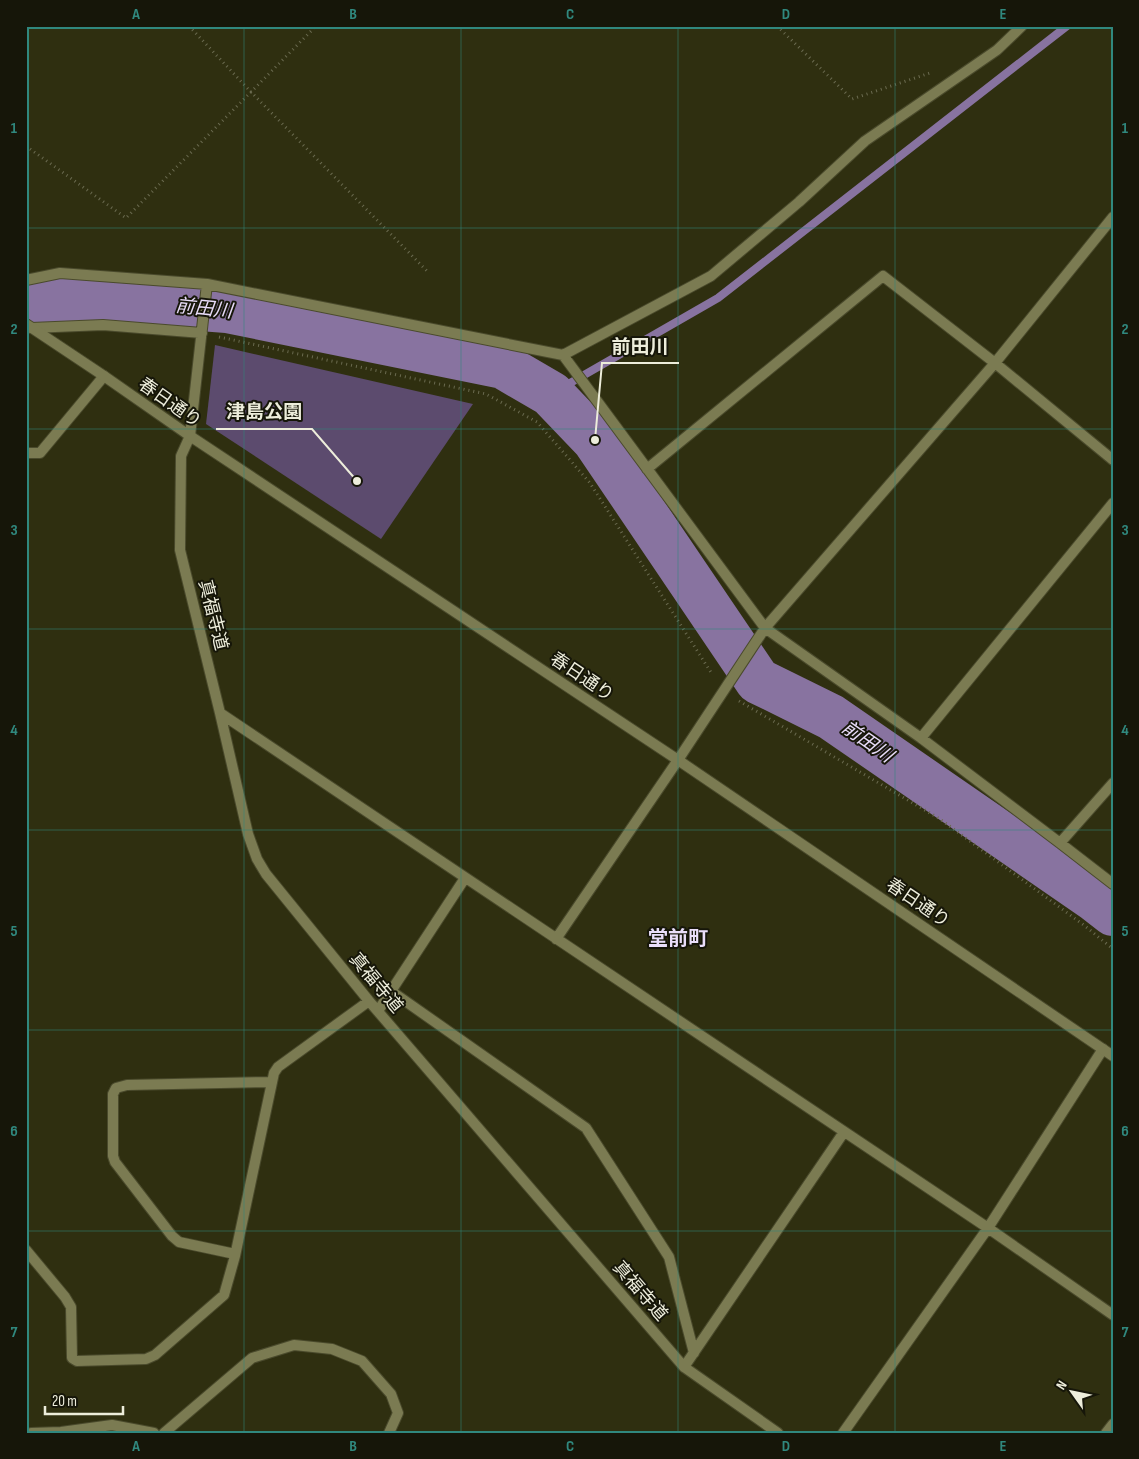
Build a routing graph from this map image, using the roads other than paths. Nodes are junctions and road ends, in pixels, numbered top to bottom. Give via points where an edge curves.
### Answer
1 (1022, 26) edge
2 (1113, 216) edge
3 (26, 280) edge
4 (207, 284) junction
5 (29, 326) edge
6 (202, 333) junction
7 (563, 354) junction
8 (994, 363) junction
9 (104, 376) junction
10 (190, 436) junction
11 (26, 453) edge
12 (1113, 460) edge
13 (647, 469) junction
14 (1113, 503) edge
15 (765, 628) junction
16 (220, 712) junction
17 (921, 738) junction
18 (678, 760) junction
19 (1113, 783) edge
20 (1060, 842) junction
21 (466, 878) junction
22 (1113, 884) edge
23 (556, 939) junction
24 (390, 991) junction
25 (369, 1001) junction
26 (378, 1011) junction
27 (1103, 1049) junction
28 (1113, 1056) edge
29 (272, 1082) junction
30 (844, 1132) junction
31 (988, 1228) junction
32 (26, 1250) edge
33 (235, 1254) junction
34 (1113, 1315) edge
35 (694, 1353) junction
36 (684, 1367) junction
37 (1113, 1424) edge
38 (31, 1433) edge
39 (154, 1433) edge
40 (164, 1433) edge
41 (389, 1433) edge
42 (778, 1433) edge
43 (843, 1433) edge
44 (1106, 1433) edge

1 - 7 street via 997,50 865,141 711,276
2 - 8 street
3 - 4 street via 60,273
4 - 6 street, 真福寺道
4 - 7 street
5 - 6 street via 104,324
5 - 9 street, 春日通り
6 - 10 street, 真福寺道
7 - 13 street
8 - 12 street
8 - 13 street via 883,276
8 - 15 street
9 - 10 street, 春日通り
9 - 11 street via 40,453
10 - 16 street, 真福寺道 via 181,456 180,550
10 - 18 street, 春日通り
13 - 15 street
14 - 17 street
15 - 17 street
15 - 18 street
16 - 21 street
16 - 25 street, 真福寺道 via 248,834 258,859 266,874
17 - 20 street
18 - 23 street
18 - 27 street, 春日通り
19 - 20 street
20 - 22 street
21 - 23 street
21 - 24 street
23 - 30 street
24 - 26 street
24 - 35 street via 586,1128 669,1257
25 - 26 street, 真福寺道
25 - 29 street via 278,1067
26 - 36 street, 真福寺道
27 - 28 street, 春日通り
27 - 31 street
29 - 33 street
29 - 33 street via 128,1086 116,1088 113,1094 115,1162 179,1242
30 - 31 street
30 - 35 street
31 - 34 street
31 - 43 street
32 - 33 street via 71,1307 72,1358 77,1361 146,1359 155,1355 224,1295
35 - 36 street
36 - 42 street, 真福寺道
37 - 44 street
38 - 39 street via 112,1426
40 - 41 street via 252,1358 294,1344 332,1348 362,1361 391,1394 398,1413

